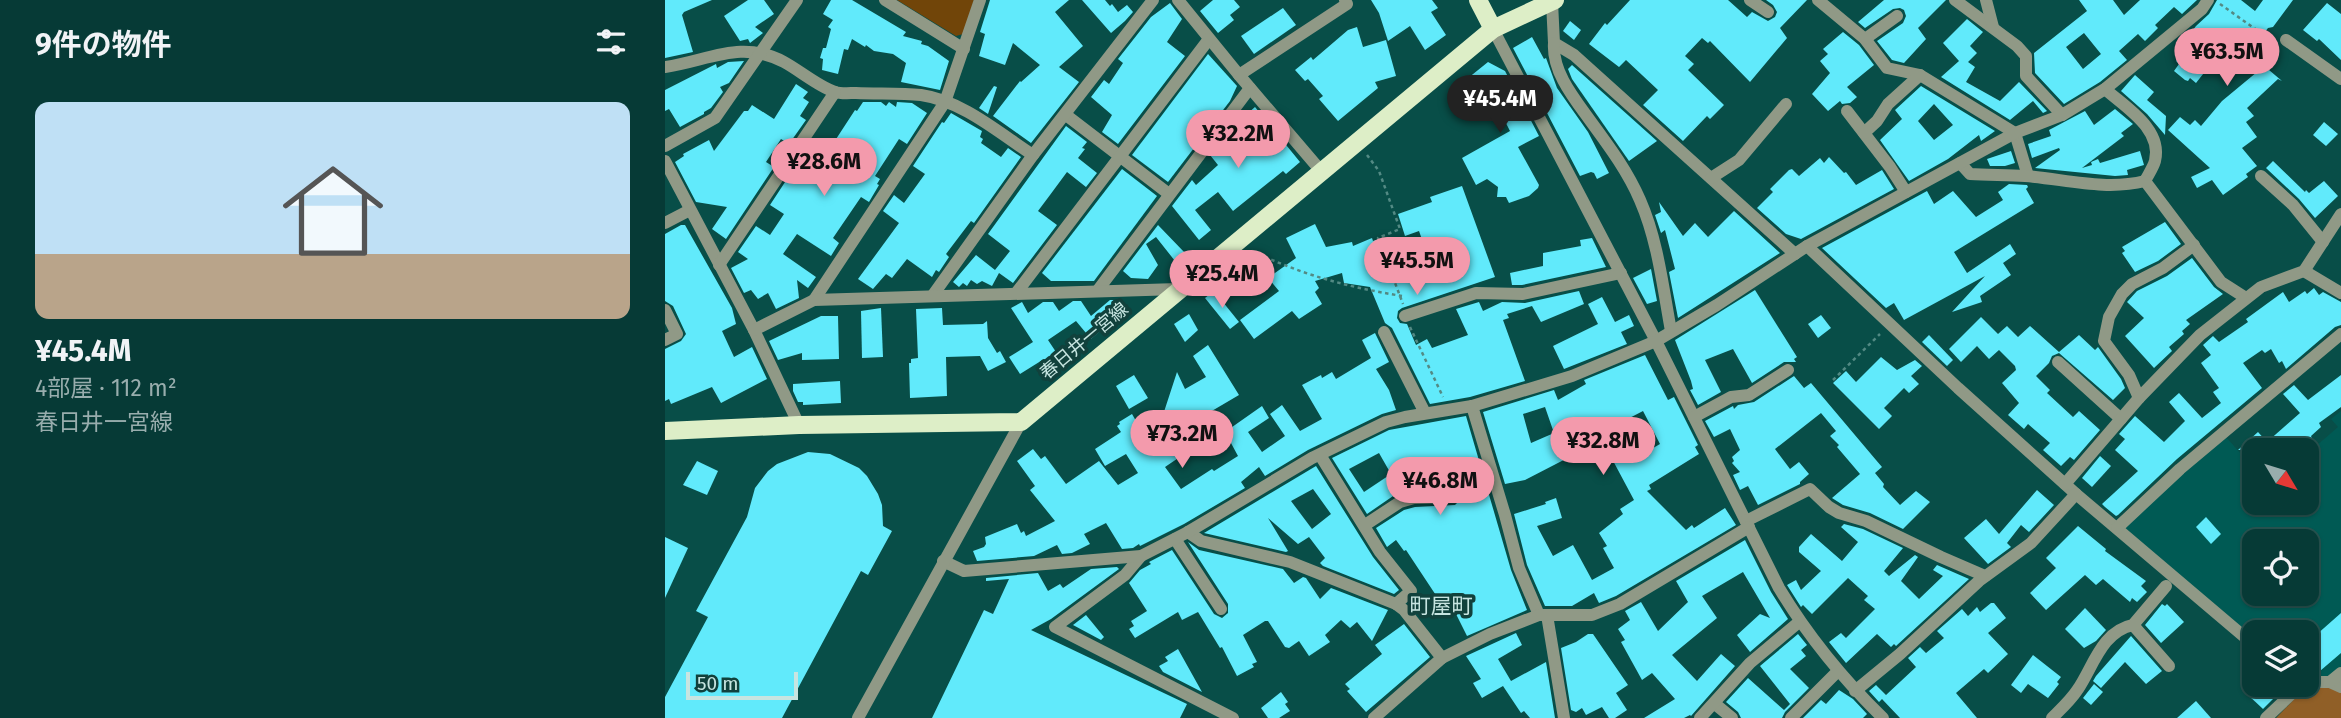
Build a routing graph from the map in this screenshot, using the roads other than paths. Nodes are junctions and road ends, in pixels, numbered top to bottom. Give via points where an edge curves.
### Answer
1 (797, 0) edge
2 (885, 0) edge
3 (979, 0) edge
4 (1153, 0) edge
5 (1178, 0) edge
6 (1345, 0) edge
7 (1478, 0) edge
8 (1750, 0) edge
9 (1818, 0) edge
10 (1955, 0) edge
11 (1986, 0) edge
12 (2208, 0) edge
13 (1553, 1) edge
14 (1768, 12) dead end
15 (1897, 16) dead end
16 (1993, 27) junction
17 (1493, 29) junction
18 (1209, 38) junction
19 (1865, 39) junction
20 (2286, 40) road end
21 (1554, 43) junction
22 (964, 49) junction
23 (761, 52) junction
24 (665, 67) edge
25 (1239, 75) junction
26 (1920, 75) junction
27 (2341, 79) edge
28 (1250, 88) junction
29 (2105, 89) junction
30 (835, 92) junction
31 (945, 102) junction
32 (1786, 104) dead end
33 (1847, 111) dead end
34 (1066, 115) junction
35 (2062, 115) junction
36 (1864, 133) junction
37 (2015, 133) junction
38 (665, 146) edge
39 (1033, 155) junction
40 (1120, 156) junction
41 (665, 161) edge
42 (1960, 163) junction
43 (1321, 171) junction
44 (2028, 176) junction
45 (2262, 176) dead end
46 (1711, 178) junction
47 (2145, 181) junction
48 (1906, 192) junction
49 (1169, 194) junction
50 (690, 210) junction
51 (2341, 214) edge
52 (665, 223) edge
53 (2323, 242) junction
54 (2193, 245) junction
55 (1807, 246) junction
56 (1795, 254) junction
57 (719, 265) junction
58 (2304, 271) junction
59 (1621, 273) junction
60 (1178, 289) junction
61 (1098, 290) junction
62 (1017, 292) junction
63 (2341, 293) edge
64 (933, 295) junction
65 (2246, 298) junction
66 (814, 300) junction
67 (665, 310) edge
68 (1405, 316) road end
69 (754, 330) junction
70 (1671, 331) junction
71 (1384, 332) dead end
72 (2341, 334) edge
73 (665, 340) edge
74 (1656, 341) junction
75 (2058, 362) dead end
76 (1788, 370) dead end
77 (2140, 398) junction
78 (1472, 406) junction
79 (1425, 413) junction
80 (1694, 417) junction
81 (2121, 419) junction
82 (1021, 422) junction
83 (800, 425) junction
84 (665, 431) edge
85 (1320, 455) junction
86 (2065, 484) junction
87 (2076, 494) junction
88 (1451, 497) dead end
89 (1747, 524) junction
90 (1365, 525) junction
91 (2117, 528) junction
92 (1188, 532) junction
93 (1175, 539) junction
94 (1141, 556) junction
95 (943, 561) junction
96 (1985, 576) junction
97 (2166, 586) dead end
98 (1396, 604) junction
99 (1221, 609) dead end
100 (1543, 615) junction
101 (1799, 622) junction
102 (2133, 625) junction
103 (2242, 635) edge
104 (1442, 658) junction
105 (2169, 666) dead end
106 (1838, 671) junction
107 (2341, 673) edge
108 (2335, 685) edge
109 (1856, 691) junction
110 (2289, 697) edge
111 (1715, 704) junction
112 (860, 715) edge
113 (876, 718) edge
114 (1234, 718) edge
115 (1374, 718) edge
116 (1564, 718) edge
117 (1700, 718) edge
118 (1732, 718) edge
119 (1791, 718) edge
120 (1884, 718) edge
121 (2052, 718) edge
122 (2266, 718) edge

1 - 23 street
2 - 22 street
3 - 22 street
4 - 34 street
5 - 18 street
6 - 25 street via 1347,4
7 - 17 main road
8 - 14 street
9 - 19 street
10 - 16 street
11 - 16 street
12 - 29 street
13 - 17 main road, 春日井一宮線
13 - 21 street
15 - 19 street
16 - 35 street via 2026,56 2026,76
17 - 43 main road, 春日井一宮線
17 - 59 street
18 - 25 street
18 - 40 street
19 - 26 street via 1887,68
20 - 27 street
21 - 46 street via 1574,55
21 - 70 street via 1553,57 1569,92 1624,168 1641,202
22 - 31 street
23 - 24 street via 732,51
23 - 30 street
23 - 38 street via 715,118
25 - 28 street
26 - 36 street
26 - 37 street
28 - 43 street
28 - 49 street
29 - 35 street
29 - 47 street via 2149,128 2155,160
30 - 31 street via 921,95
30 - 57 street
31 - 39 street via 964,109
31 - 66 street
32 - 46 street via 1739,160
33 - 36 street
34 - 39 street
34 - 40 street
35 - 37 street
36 - 48 street
37 - 42 street
37 - 44 street
39 - 64 street
40 - 49 street
40 - 62 street
41 - 50 street
42 - 44 street via 1970,174
42 - 48 street
43 - 60 main road, 春日井一宮線
44 - 47 street via 2080,184
45 - 53 street
46 - 56 street
47 - 54 street
48 - 55 street
49 - 61 street
50 - 52 street
50 - 57 street
51 - 53 street
53 - 58 street
54 - 65 street via 2221,282
54 - 77 street via 2132,284 2109,317 2103,341
55 - 56 street
55 - 86 street
56 - 70 street
57 - 69 street
58 - 63 street
58 - 65 street via 2261,287
59 - 68 street via 1523,294 1476,293
59 - 74 street
60 - 61 street
60 - 82 main road, 春日井一宮線
61 - 62 street
62 - 64 street
64 - 66 street
65 - 77 street via 2200,335
66 - 69 street
67 - 73 street via 677,334
69 - 83 street
70 - 74 street
71 - 79 street
72 - 91 street
74 - 78 street via 1572,376
74 - 80 street
75 - 81 street
76 - 80 street via 1749,395 1731,397
77 - 81 street
78 - 79 street
78 - 100 street via 1519,568
79 - 85 street via 1386,422
80 - 89 street
81 - 86 street
82 - 83 main road
82 - 95 street
83 - 84 main road
85 - 90 street
85 - 92 street
86 - 87 street
87 - 91 street
87 - 96 street via 2031,543
88 - 90 street via 1400,502
89 - 96 street via 1810,489 1839,513
89 - 100 street via 1620,604 1592,615
89 - 101 street
90 - 98 street via 1411,591
91 - 103 street
92 - 93 street
92 - 98 street via 1201,541 1290,562
93 - 94 street
93 - 99 street
94 - 95 street via 964,571
94 - 114 street via 1125,575 1055,627
95 - 112 street
96 - 109 street
97 - 102 street
98 - 104 street
100 - 104 street
100 - 116 street
101 - 106 street
101 - 111 street via 1750,663
102 - 105 street
102 - 121 street via 2109,639 2078,689
104 - 115 street
106 - 109 street
106 - 119 street
107 - 108 street
109 - 120 street
110 - 122 street
111 - 117 street
111 - 118 street
112 - 113 street

